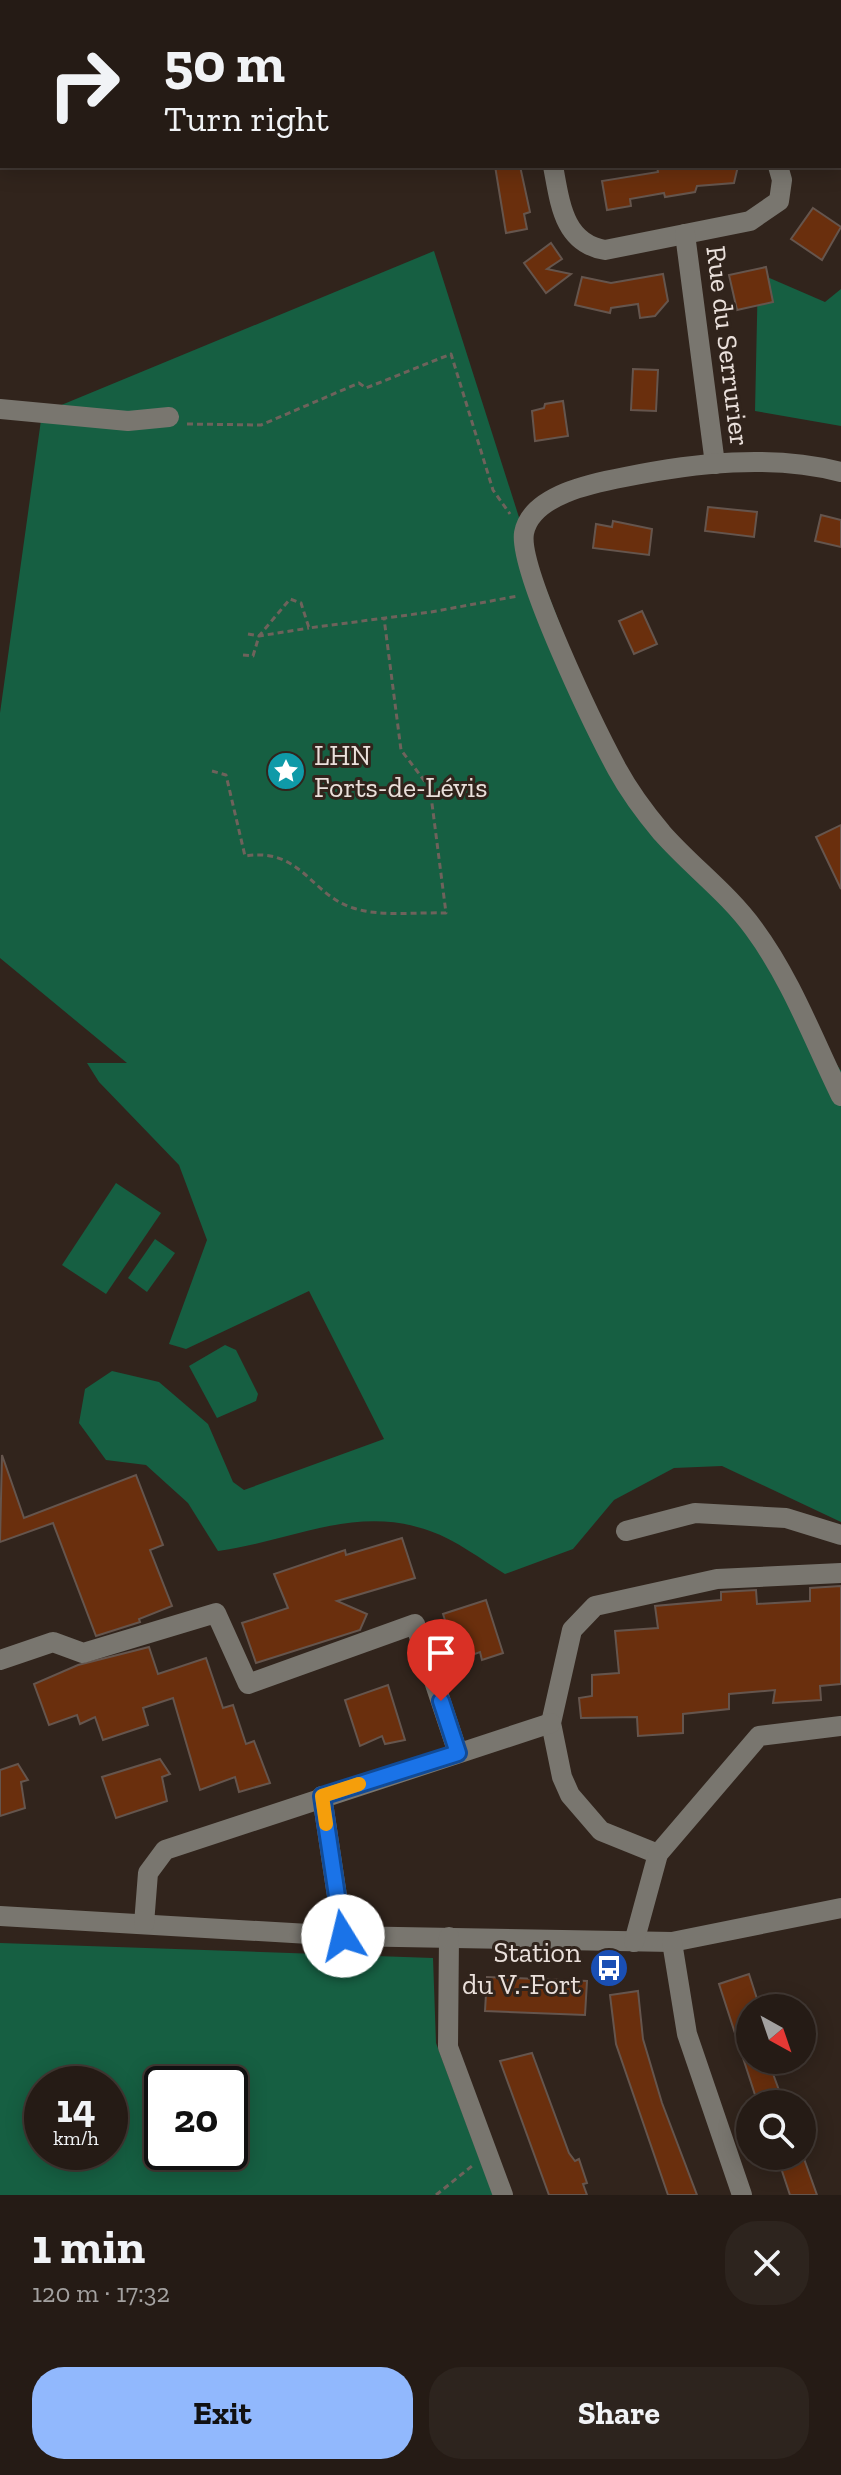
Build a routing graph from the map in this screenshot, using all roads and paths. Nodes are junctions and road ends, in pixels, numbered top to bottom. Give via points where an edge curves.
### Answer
1 (553, 168) edge
2 (779, 168) edge
3 (685, 234) junction
4 (0, 409) edge
5 (169, 417) joint
6 (715, 464) junction
7 (841, 472) edge
8 (524, 533) junction
9 (537, 592) junction
10 (384, 618) junction
11 (309, 628) junction
12 (248, 634) dead end
13 (259, 636) junction
14 (243, 655) dead end
15 (212, 771) dead end
16 (841, 1096) edge
17 (626, 1531) dead end
18 (841, 1535) edge
19 (841, 1573) edge
20 (0, 1660) edge
21 (551, 1723) junction
22 (841, 1726) edge
23 (458, 1753) junction
24 (322, 1796) junction
25 (658, 1854) junction
26 (841, 1908) edge
27 (0, 1916) edge
28 (144, 1924) junction
29 (343, 1936) junction
30 (449, 1937) junction
31 (634, 1942) junction
32 (672, 1942) junction
33 (489, 2157) junction
34 (436, 2195) edge
35 (503, 2195) edge
36 (742, 2195) edge

1 - 3 street, Rue du Serrurier via 562,214 574,235 590,247 605,250
2 - 3 street via 779,201 750,221
3 - 6 street, Rue du Serrurier
4 - 5 street via 128,421
5 - 8 path via 175,423 261,425 359,383 366,388 451,354 493,490
6 - 7 street via 786,463
6 - 8 street via 689,464 596,483 543,504
8 - 9 street
9 - 10 path
9 - 16 street via 617,769 663,834 719,886 755,930
10 - 11 path
10 - 15 path via 401,750 430,788 446,913 351,908 277,857 245,856 226,775
11 - 13 path
11 - 13 path via 301,603 290,599
12 - 13 path
13 - 14 path via 253,656
17 - 18 street via 695,1513 786,1518
19 - 21 street via 717,1579 595,1606 572,1630
20 - 23 street via 53,1642 83,1653 216,1613 248,1684 415,1624
21 - 23 street
21 - 25 street via 570,1795 601,1831
22 - 25 street via 759,1736
23 - 24 street
24 - 28 street via 165,1850 148,1873
24 - 29 street
25 - 31 street
26 - 32 street
27 - 28 street
28 - 29 street
29 - 30 street
30 - 31 street
30 - 33 street via 448,2047
31 - 32 street
32 - 36 street via 687,2034
33 - 34 path via 463,2170
33 - 35 street

